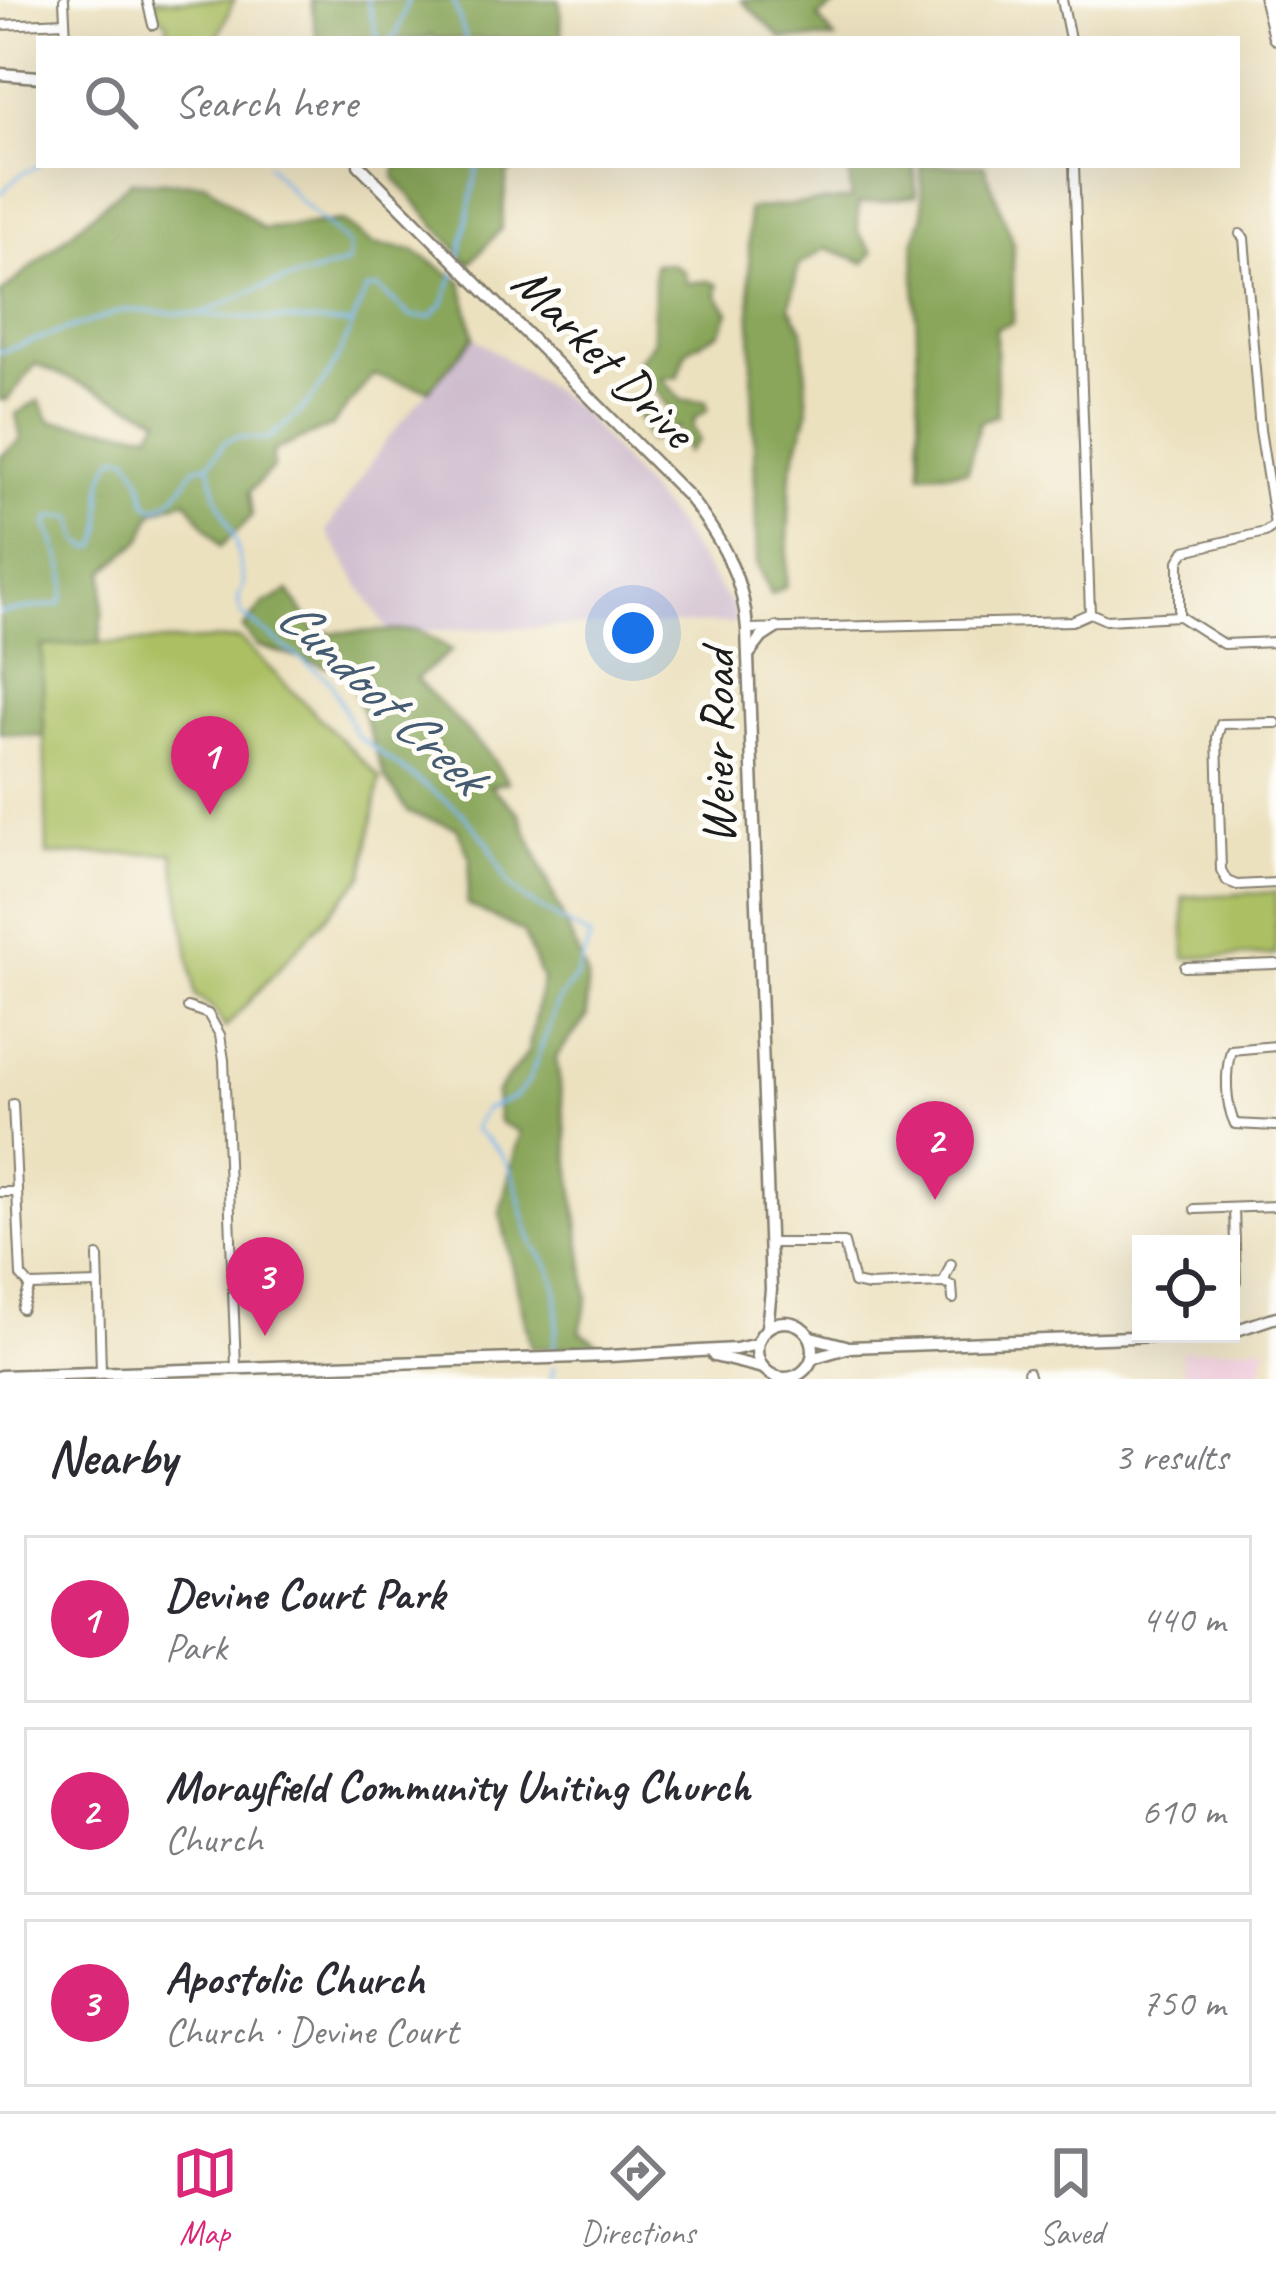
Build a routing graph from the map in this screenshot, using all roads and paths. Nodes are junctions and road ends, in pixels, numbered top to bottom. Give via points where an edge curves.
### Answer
1 (64, 0) edge
2 (147, 0) edge
3 (1062, 0) edge
4 (1267, 0) edge
5 (65, 22) junction
6 (0, 25) edge
7 (153, 25) dead end
8 (66, 36) edge
9 (1069, 36) edge
10 (1276, 37) edge
11 (0, 74) edge
12 (36, 77) edge
13 (362, 168) edge
14 (1074, 168) edge
15 (1240, 234) dead end
16 (1273, 533) edge
17 (1090, 613) junction
18 (1179, 616) junction
19 (776, 628) junction
20 (747, 629) junction
21 (1276, 642) edge
22 (748, 659) junction
23 (1276, 724) edge
24 (1276, 883) edge
25 (1276, 964) edge
26 (1185, 968) dead end
27 (188, 1007) dead end
28 (1276, 1046) edge
29 (13, 1104) dead end
30 (1276, 1126) edge
31 (0, 1192) edge
32 (17, 1192) junction
33 (1276, 1206) edge
34 (1234, 1208) junction
35 (1196, 1209) dead end
36 (1235, 1235) edge
37 (767, 1243) junction
38 (98, 1256) dead end
39 (951, 1264) dead end
40 (944, 1283) junction
41 (99, 1284) junction
42 (29, 1286) junction
43 (771, 1290) junction
44 (952, 1299) dead end
45 (22, 1309) dead end
46 (1276, 1317) edge
47 (790, 1322) junction
48 (767, 1328) junction
49 (1240, 1328) edge
50 (811, 1336) junction
51 (1132, 1337) edge
52 (757, 1344) junction
53 (850, 1347) junction
54 (608, 1355) junction
55 (812, 1358) junction
56 (236, 1367) junction
57 (763, 1368) junction
58 (101, 1372) junction
59 (804, 1375) edge
60 (0, 1376) edge
61 (26, 1377) edge
62 (780, 1378) edge

1 - 5 street
2 - 7 street
3 - 9 street
4 - 10 highway
5 - 6 street
5 - 8 street
11 - 12 main road
13 - 20 main road, Market Drive via 688,497 716,531
14 - 17 street
15 - 16 street
16 - 18 street via 1185,551
17 - 18 street, Weier Road via 1106,620
17 - 19 street, Weier Road via 1072,620
18 - 21 street via 1223,644
19 - 20 street, Weier Road
19 - 22 main road
20 - 22 main road, Weier Road
22 - 37 main road, Weier Road
23 - 24 street via 1220,724 1217,737 1221,870 1237,885
25 - 26 street
27 - 56 street via 208,1014 224,1060
28 - 30 street via 1231,1050 1228,1062 1235,1124
29 - 32 street
31 - 32 street
32 - 42 street via 21,1276
33 - 34 street
34 - 35 street
34 - 36 street
37 - 40 street via 844,1243 854,1283
37 - 43 main road, Weier Road
38 - 41 street
39 - 40 street
40 - 44 street
41 - 42 street
41 - 58 street
42 - 45 street
43 - 47 main road, Weier Road
43 - 48 main road, Weier Road
46 - 49 main road
47 - 48 main road
47 - 50 main road
48 - 52 main road
50 - 53 main road
50 - 55 main road
51 - 53 main road
52 - 54 main road
52 - 57 main road
53 - 55 main road
54 - 56 main road
54 - 57 main road via 718,1356
55 - 59 main road
56 - 58 main road
57 - 62 main road
58 - 61 main road
59 - 62 main road
60 - 61 main road

